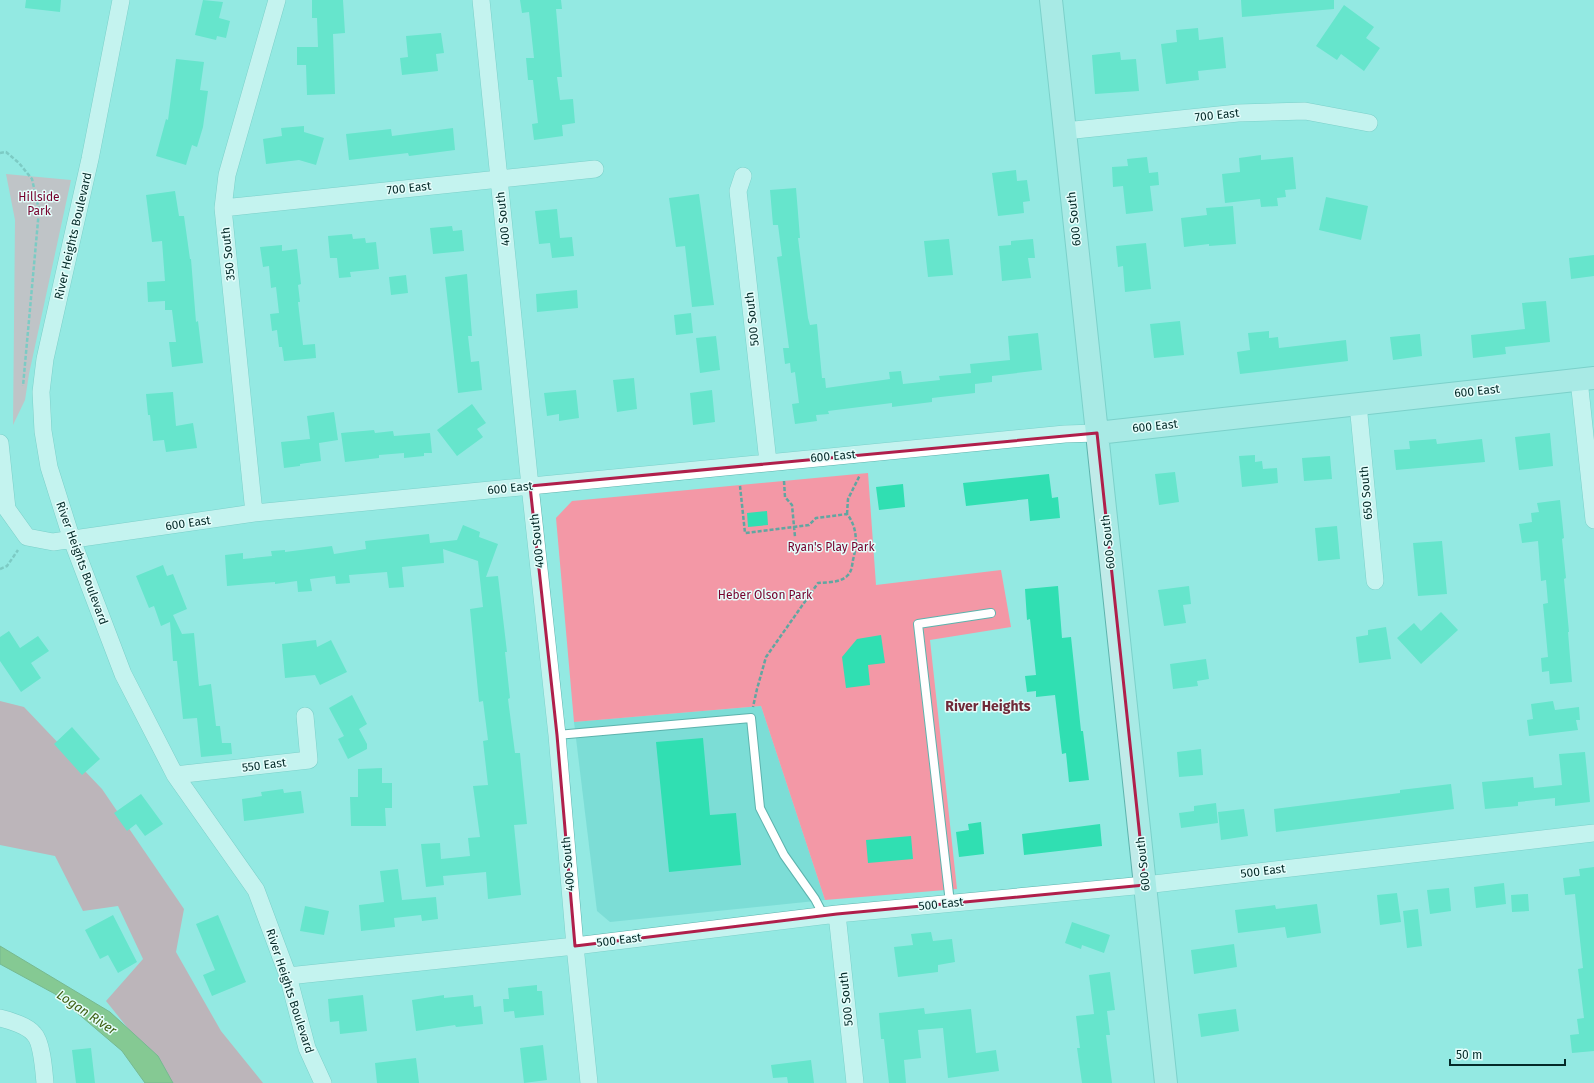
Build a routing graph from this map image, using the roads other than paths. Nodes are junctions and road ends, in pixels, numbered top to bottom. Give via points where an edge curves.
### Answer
1 (121, 0) edge
2 (277, 0) edge
3 (480, 0) edge
4 (1051, 0) edge
5 (1369, 123) dead end
6 (1065, 131) junction
7 (595, 168) dead end
8 (743, 176) dead end
9 (499, 179) junction
10 (223, 208) junction
11 (1587, 379) edge
12 (1358, 404) junction
13 (1097, 433) junction
14 (0, 443) edge
15 (768, 462) junction
16 (530, 486) junction
17 (254, 513) junction
18 (1594, 520) edge
19 (72, 540) junction
20 (1375, 581) dead end
21 (991, 613) dead end
22 (306, 716) dead end
23 (557, 735) junction
24 (175, 775) junction
25 (1594, 833) edge
26 (1145, 885) junction
27 (950, 903) junction
28 (831, 915) junction
29 (575, 946) junction
30 (288, 976) junction
31 (0, 1018) edge
32 (45, 1083) edge
33 (323, 1083) edge
34 (589, 1083) edge
35 (855, 1083) edge
36 (1166, 1083) edge

1 - 19 street, River Heights Boulevard via 90,158 45,358 41,392 43,431 49,467
2 - 10 street, 350 South via 227,175
3 - 9 street, 400 South
4 - 6 street, 600 South
5 - 6 street, 700 East via 1305,111 1238,113
6 - 13 street, 600 South
7 - 9 street, 700 East
8 - 15 street, 500 South via 738,191
9 - 10 street, 700 East
9 - 16 street, 400 South
10 - 17 street, 350 South
11 - 12 street, 600 East
11 - 18 street
12 - 13 street, 600 East
12 - 20 street, 650 South
13 - 15 street, 600 East
13 - 26 street, 600 South
14 - 19 street, 600 East via 7,509 27,537 53,542
15 - 16 street, 600 East
16 - 17 street, 600 East
16 - 23 street, 400 South
17 - 19 street, 600 East
19 - 24 street, River Heights Boulevard via 123,674
21 - 27 lane via 918,624
22 - 24 street, 550 East via 309,760
23 - 28 lane via 751,718 760,808 784,855 815,899
23 - 29 street, 400 South
24 - 30 street, River Heights Boulevard via 256,890
25 - 26 street, 500 East
26 - 27 street, 500 East
26 - 36 street, 600 South
27 - 28 street, 500 East
28 - 29 street, 500 East
28 - 35 street, 500 South
29 - 30 street, 500 East
29 - 34 street, 400 South
30 - 33 street, River Heights Boulevard via 307,1048
31 - 32 street via 12,1020 34,1034 42,1056

